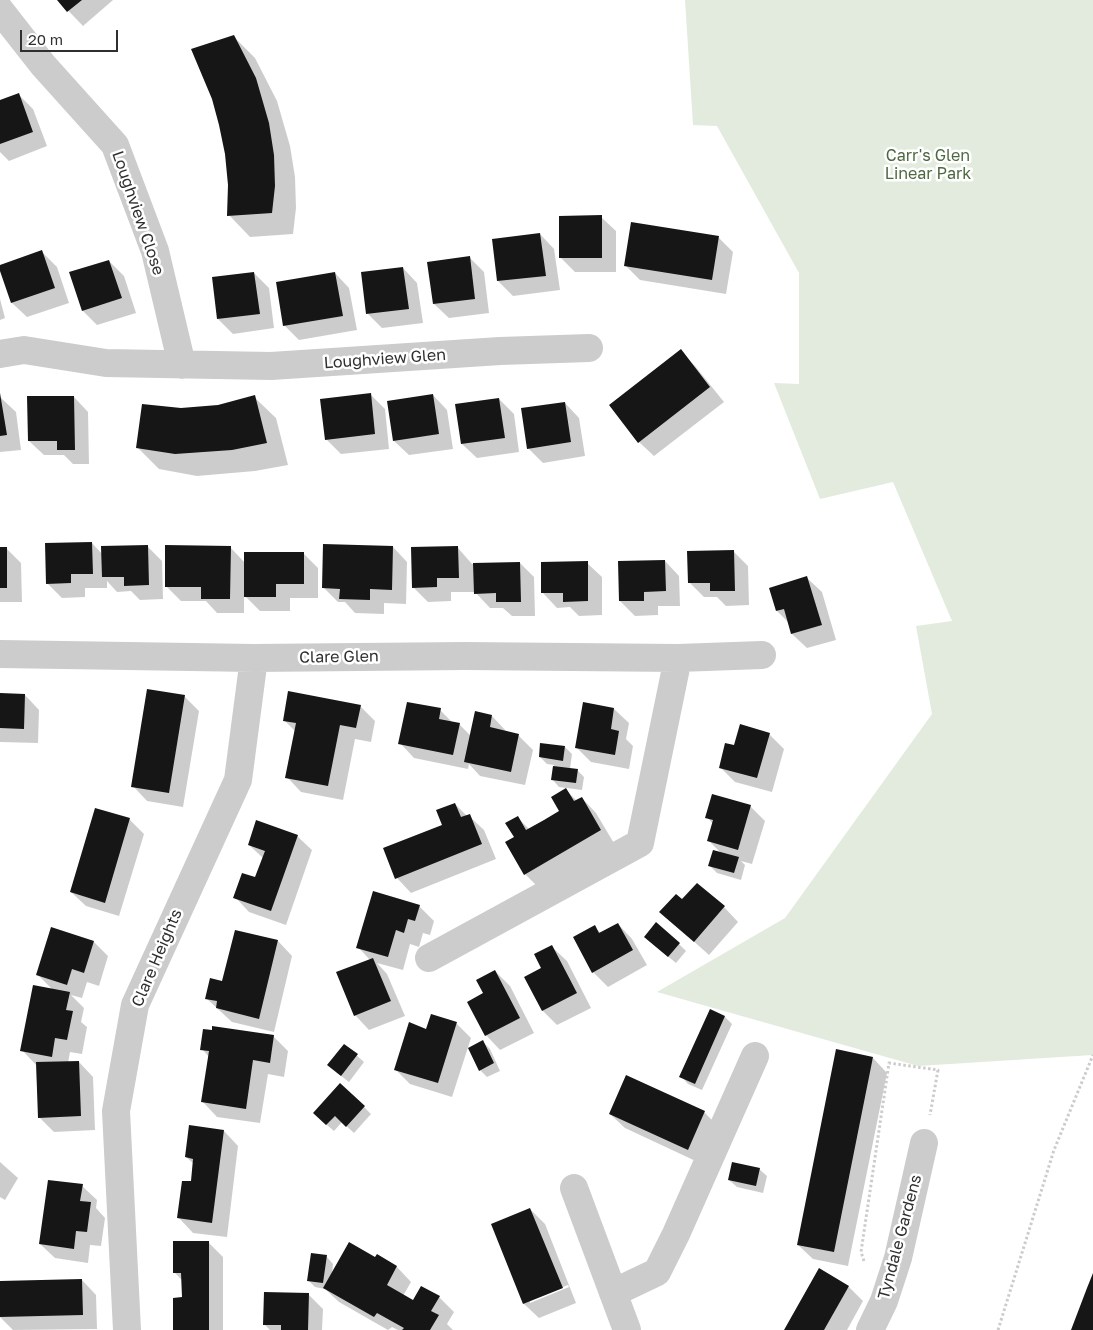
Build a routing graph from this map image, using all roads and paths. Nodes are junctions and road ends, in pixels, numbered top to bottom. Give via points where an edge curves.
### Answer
1 (0, 10) edge
2 (9, 39) edge
3 (589, 348) dead end
4 (0, 354) edge
5 (182, 365) junction
6 (0, 654) edge
7 (762, 655) dead end
8 (254, 658) junction
9 (678, 658) junction
10 (429, 958) dead end
11 (1093, 1055) edge
12 (755, 1056) dead end
13 (924, 1143) joint
14 (574, 1188) dead end
15 (866, 1268) dead end
16 (613, 1293) junction
17 (127, 1330) edge
18 (627, 1330) edge
19 (870, 1330) edge
20 (998, 1330) edge

1 - 2 street, Loughview Close
2 - 5 street, Loughview Close via 42,65 115,145 155,252
3 - 5 street, Loughview Glen via 271,366
4 - 5 street, Loughview Glen via 24,350 106,363
6 - 8 street, Clare Glen
7 - 9 street, Clare Glen
8 - 9 street, Clare Glen
8 - 17 street, Clare Heights via 238,780 135,1005 116,1111
9 - 10 street via 640,843
11 - 20 path via 1054,1150
12 - 16 street via 657,1272
13 - 15 path via 938,1070 889,1062 861,1252
13 - 19 street, Tyndale Gardens via 898,1258 884,1301
14 - 16 street
16 - 18 street

